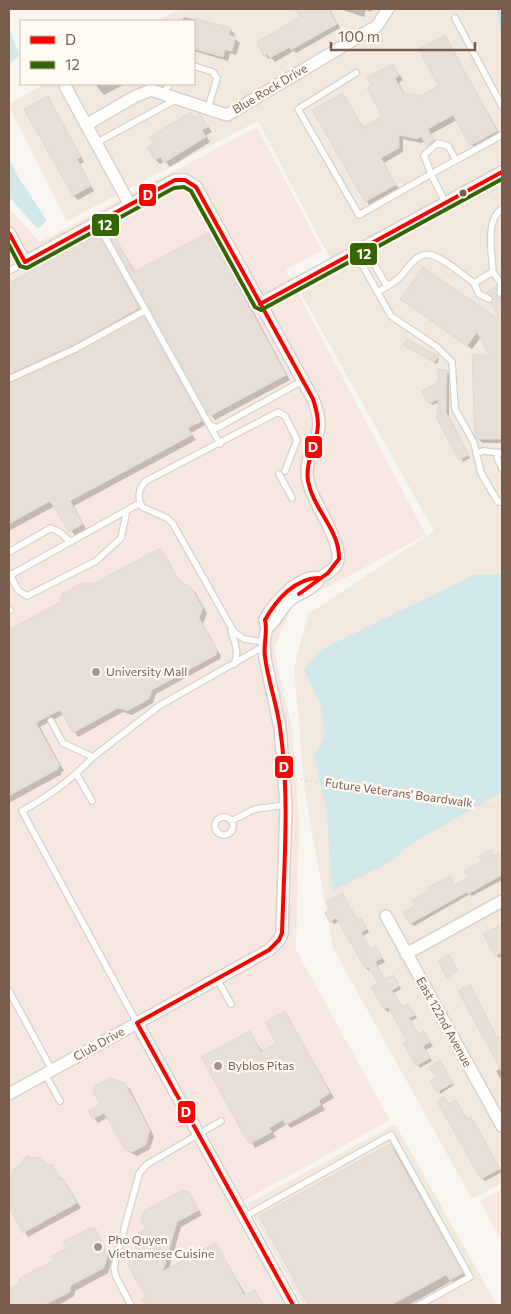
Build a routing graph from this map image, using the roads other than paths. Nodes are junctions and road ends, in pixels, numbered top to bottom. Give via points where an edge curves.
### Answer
1 (388, 9) edge
2 (455, 18) dead end
3 (195, 66) edge
4 (356, 73) dead end
5 (65, 86) dead end
6 (167, 89) edge
7 (177, 99) junction
8 (502, 106) edge
9 (208, 108) junction
10 (86, 125) junction
11 (502, 135) edge
12 (96, 143) junction
13 (456, 160) junction
14 (502, 172) edge
15 (431, 174) junction
16 (446, 204) junction
17 (130, 205) junction
18 (502, 209) edge
19 (97, 223) junction
20 (9, 233) edge
21 (359, 249) junction
22 (25, 262) junction
23 (9, 271) edge
24 (493, 272) junction
25 (474, 283) junction
26 (387, 286) junction
27 (377, 292) junction
28 (500, 293) dead end
29 (489, 298) dead end
30 (260, 304) junction
31 (146, 310) dead end
32 (9, 379) edge
33 (302, 381) junction
34 (204, 419) dead end
35 (220, 444) junction
36 (500, 452) edge
37 (476, 454) junction
38 (502, 469) edge
39 (292, 498) dead end
40 (502, 502) edge
41 (140, 503) junction
42 (128, 510) junction
43 (70, 542) junction
44 (9, 552) edge
45 (9, 575) edge
46 (230, 628) junction
47 (264, 644) junction
48 (234, 665) junction
49 (51, 721) dead end
50 (93, 757) junction
51 (77, 775) junction
52 (92, 801) dead end
53 (286, 805) junction
54 (230, 821) dead end
55 (502, 901) edge
56 (386, 916) dead end
57 (406, 954) junction
58 (217, 979) junction
59 (9, 991) edge
60 (230, 1004) dead end
61 (137, 1023) junction
62 (49, 1072) junction
63 (9, 1094) edge
64 (60, 1101) dead end
65 (221, 1121) dead end
66 (502, 1126) edge
67 (198, 1135) junction
68 (244, 1216) junction
69 (131, 1305) edge
70 (293, 1305) edge
71 (419, 1305) edge

1 - 9 street, Blue Rock Drive via 377,26 226,115
2 - 8 lane
3 - 9 lane via 213,72 217,78
4 - 15 lane via 298,109 359,215
5 - 10 street
6 - 7 street, Blue Rock Drive
6 - 10 street, Blue Rock Drive via 151,90 134,97
7 - 9 street, Blue Rock Drive
7 - 12 lane
10 - 12 street
11 - 13 lane
12 - 17 street
13 - 15 lane
13 - 15 lane via 448,146 438,143 424,154
14 - 16 street
15 - 16 lane
16 - 21 street
17 - 19 street, Club Drive
17 - 30 street, Club Drive via 176,180 193,184
18 - 24 lane via 495,215 491,234
19 - 22 street, Club Drive
19 - 35 lane
20 - 22 street
21 - 26 lane
21 - 27 lane
21 - 30 street
22 - 23 lane
24 - 25 lane
24 - 28 lane via 501,284
25 - 26 lane via 428,254 415,260
25 - 29 lane via 480,294
26 - 27 lane
27 - 37 lane via 391,316 452,362 455,409
30 - 33 street, Club Drive
31 - 32 lane via 75,350
33 - 34 lane via 217,428
33 - 47 street, Club Drive via 316,407 319,424 307,465 308,482 340,555 336,567 318,578 310,578 278,599 265,620
35 - 39 lane via 281,412 297,440 282,473
35 - 41 lane via 146,481 139,490
36 - 37 lane
36 - 38 lane via 497,458
37 - 40 lane via 481,472 498,502
41 - 42 lane
41 - 46 lane via 173,524
42 - 43 lane
42 - 45 lane via 122,538 80,571 28,596 18,590
43 - 44 lane via 52,528
43 - 45 lane
46 - 47 lane via 244,639
46 - 48 lane via 236,648
47 - 48 lane
47 - 53 street, Club Drive via 280,728
48 - 50 lane via 159,706
49 - 50 lane via 63,744
50 - 51 lane
51 - 52 lane
51 - 61 lane via 22,812
53 - 54 lane via 254,809
53 - 58 street, Club Drive via 283,925 279,940 269,950
55 - 57 street
56 - 57 street, East 122nd Avenue
57 - 66 street, East 122nd Avenue
58 - 60 lane
58 - 61 street, Club Drive
59 - 62 lane
61 - 62 street, Club Drive
61 - 67 street
62 - 63 street, Club Drive
62 - 64 lane
65 - 67 lane
67 - 68 street
67 - 69 lane via 146,1165 139,1174 114,1267
68 - 70 street
68 - 71 lane via 391,1134 470,1277

